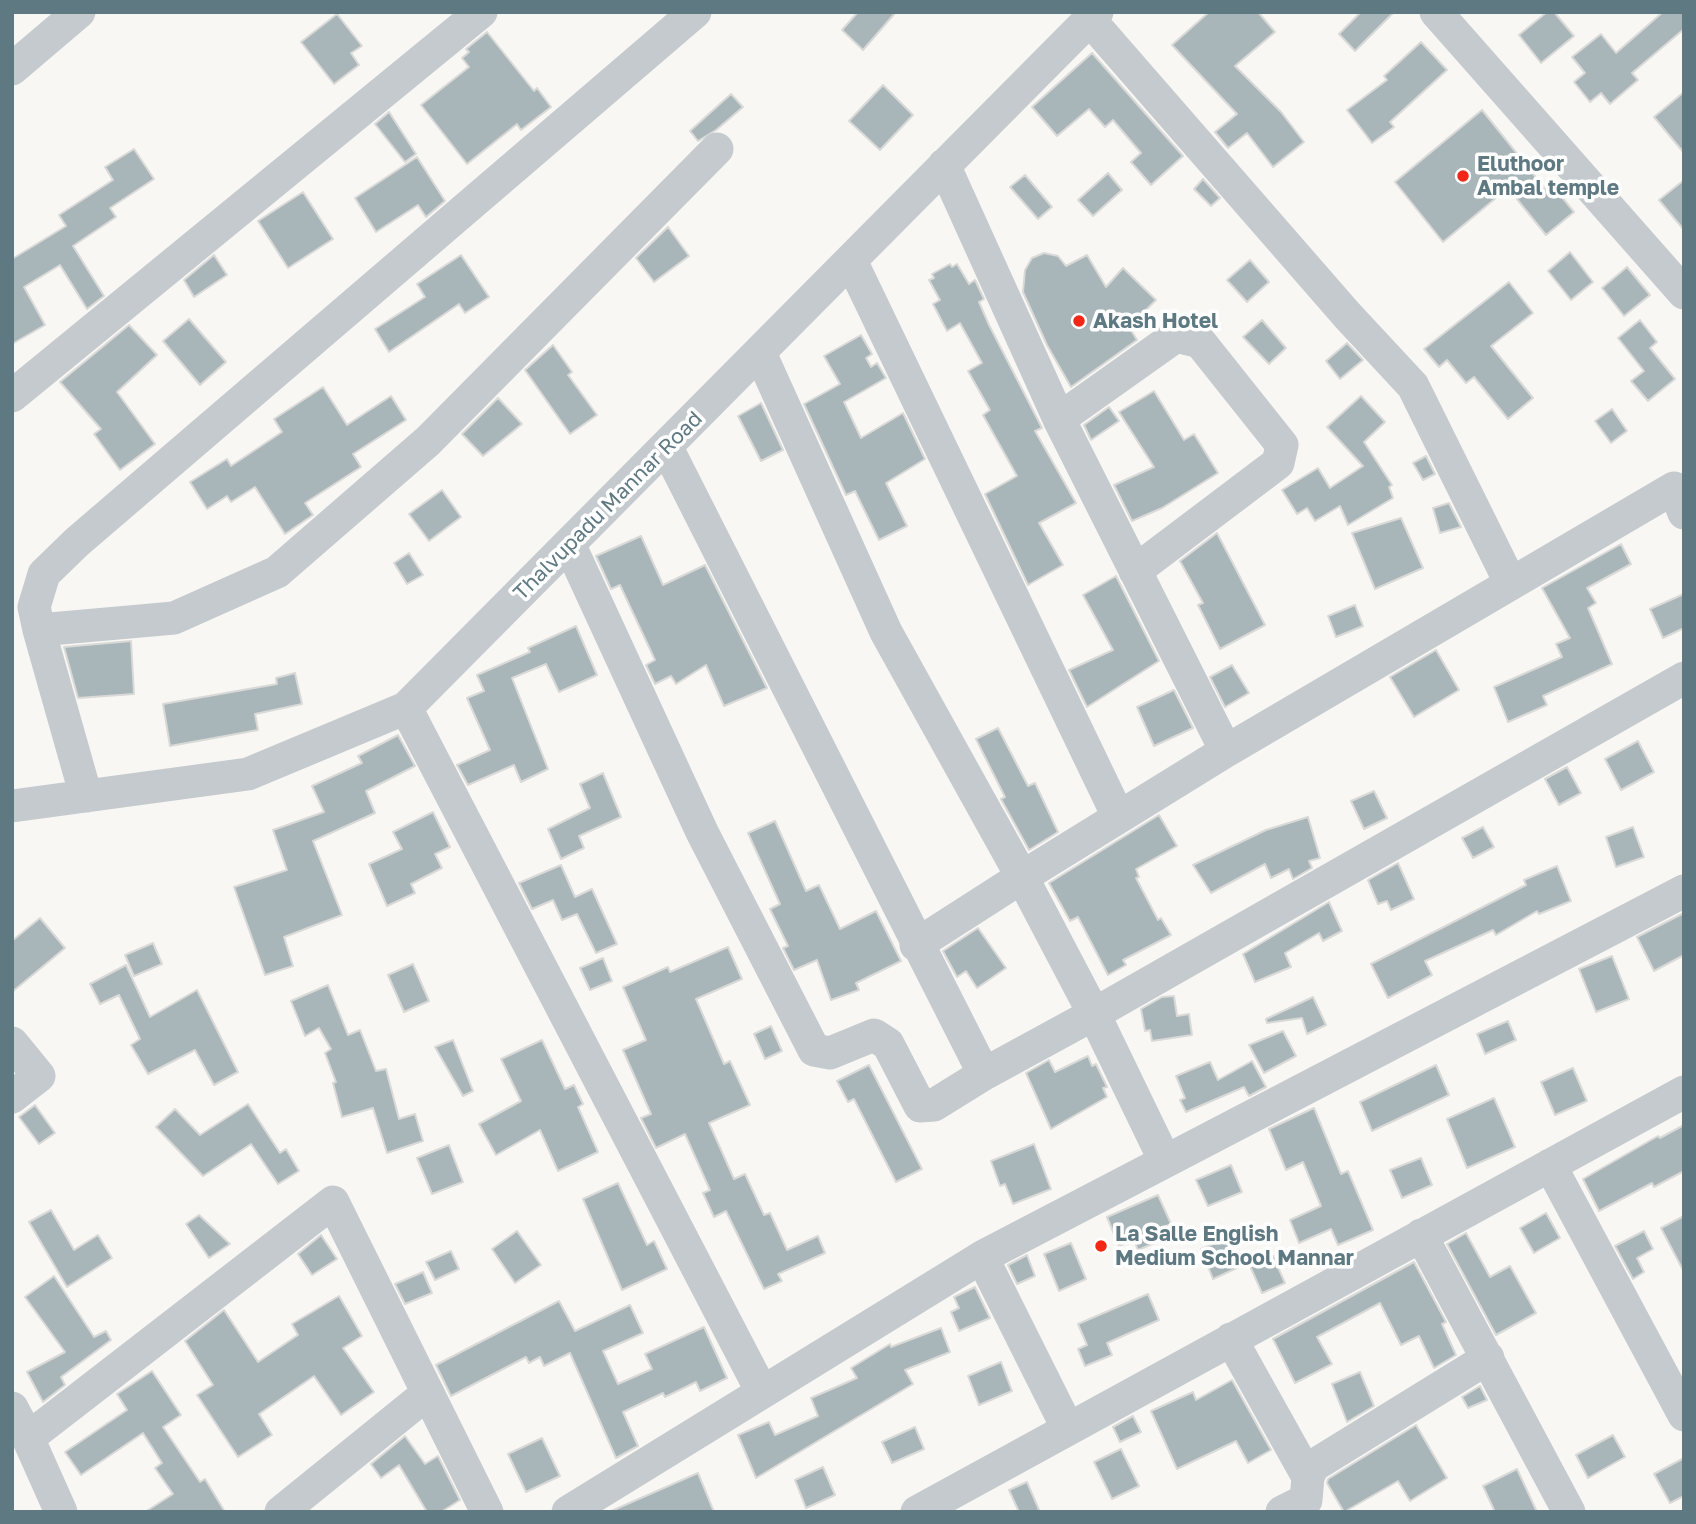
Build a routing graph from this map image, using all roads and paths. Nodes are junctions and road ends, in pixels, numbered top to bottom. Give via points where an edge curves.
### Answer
1 (79, 12) edge
2 (481, 12) edge
3 (695, 12) edge
4 (1436, 12) edge
5 (1093, 16) edge
6 (12, 69) edge
7 (718, 149) dead end
8 (944, 165) junction
9 (851, 261) junction
10 (1684, 293) edge
11 (760, 353) junction
12 (12, 396) edge
13 (1059, 419) junction
14 (667, 448) junction
15 (1680, 494) edge
16 (570, 546) junction
17 (1135, 571) junction
18 (1510, 582) junction
19 (39, 630) junction
20 (1684, 678) edge
21 (407, 708) junction
22 (1226, 751) junction
23 (86, 796) junction
24 (12, 806) edge
25 (1118, 816) junction
26 (1022, 877) junction
27 (1684, 891) edge
28 (916, 945) junction
29 (1094, 1014) junction
30 (12, 1043) edge
31 (984, 1074) junction
32 (1684, 1091) edge
33 (12, 1097) edge
34 (1165, 1161) junction
35 (1550, 1165) junction
36 (1421, 1235) junction
37 (982, 1257) junction
38 (1231, 1339) junction
39 (1488, 1358) junction
40 (762, 1392) junction
41 (428, 1393) junction
42 (12, 1408) edge
43 (1684, 1415) edge
44 (1068, 1429) junction
45 (29, 1437) junction
46 (1302, 1500) edge
47 (481, 1509) edge
48 (61, 1512) edge
49 (281, 1512) edge
50 (568, 1512) edge
51 (917, 1512) edge
52 (1569, 1512) edge

1 - 6 street
2 - 12 street
3 - 19 street via 77,541 44,574 34,607
4 - 10 street
5 - 8 street, Thalvupadu Mannar Road
5 - 18 street via 1413,386
7 - 19 street via 428,441 277,572 174,618
8 - 9 street, Thalvupadu Mannar Road
8 - 13 street
9 - 11 street, Thalvupadu Mannar Road
9 - 25 street
11 - 14 street, Thalvupadu Mannar Road
11 - 26 street via 886,632
13 - 17 street
13 - 17 street via 1176,336 1200,342 1282,445 1278,463
14 - 16 street, Thalvupadu Mannar Road
14 - 28 street
15 - 18 street
16 - 21 street, Thalvupadu Mannar Road
16 - 31 street via 702,832 814,1050 830,1053 874,1035 888,1044 920,1107 934,1105
17 - 22 street
18 - 22 street
19 - 23 street
20 - 29 street
21 - 23 street, Thalvupadu Mannar Road via 248,774
21 - 40 street
22 - 25 street
23 - 24 street, Thalvupadu Mannar Road
25 - 26 street
26 - 28 street
26 - 29 street
27 - 34 street
28 - 31 street
29 - 31 street
29 - 34 street
30 - 33 street via 39,1076
32 - 35 street
34 - 37 street
35 - 36 street
35 - 43 street
36 - 38 street
36 - 39 street
37 - 40 street
37 - 44 street
38 - 44 street
38 - 46 street
39 - 46 street via 1313,1466
39 - 52 street
40 - 50 street
41 - 45 street via 333,1202
41 - 47 street
41 - 49 street
42 - 45 street
44 - 51 street
45 - 48 street

